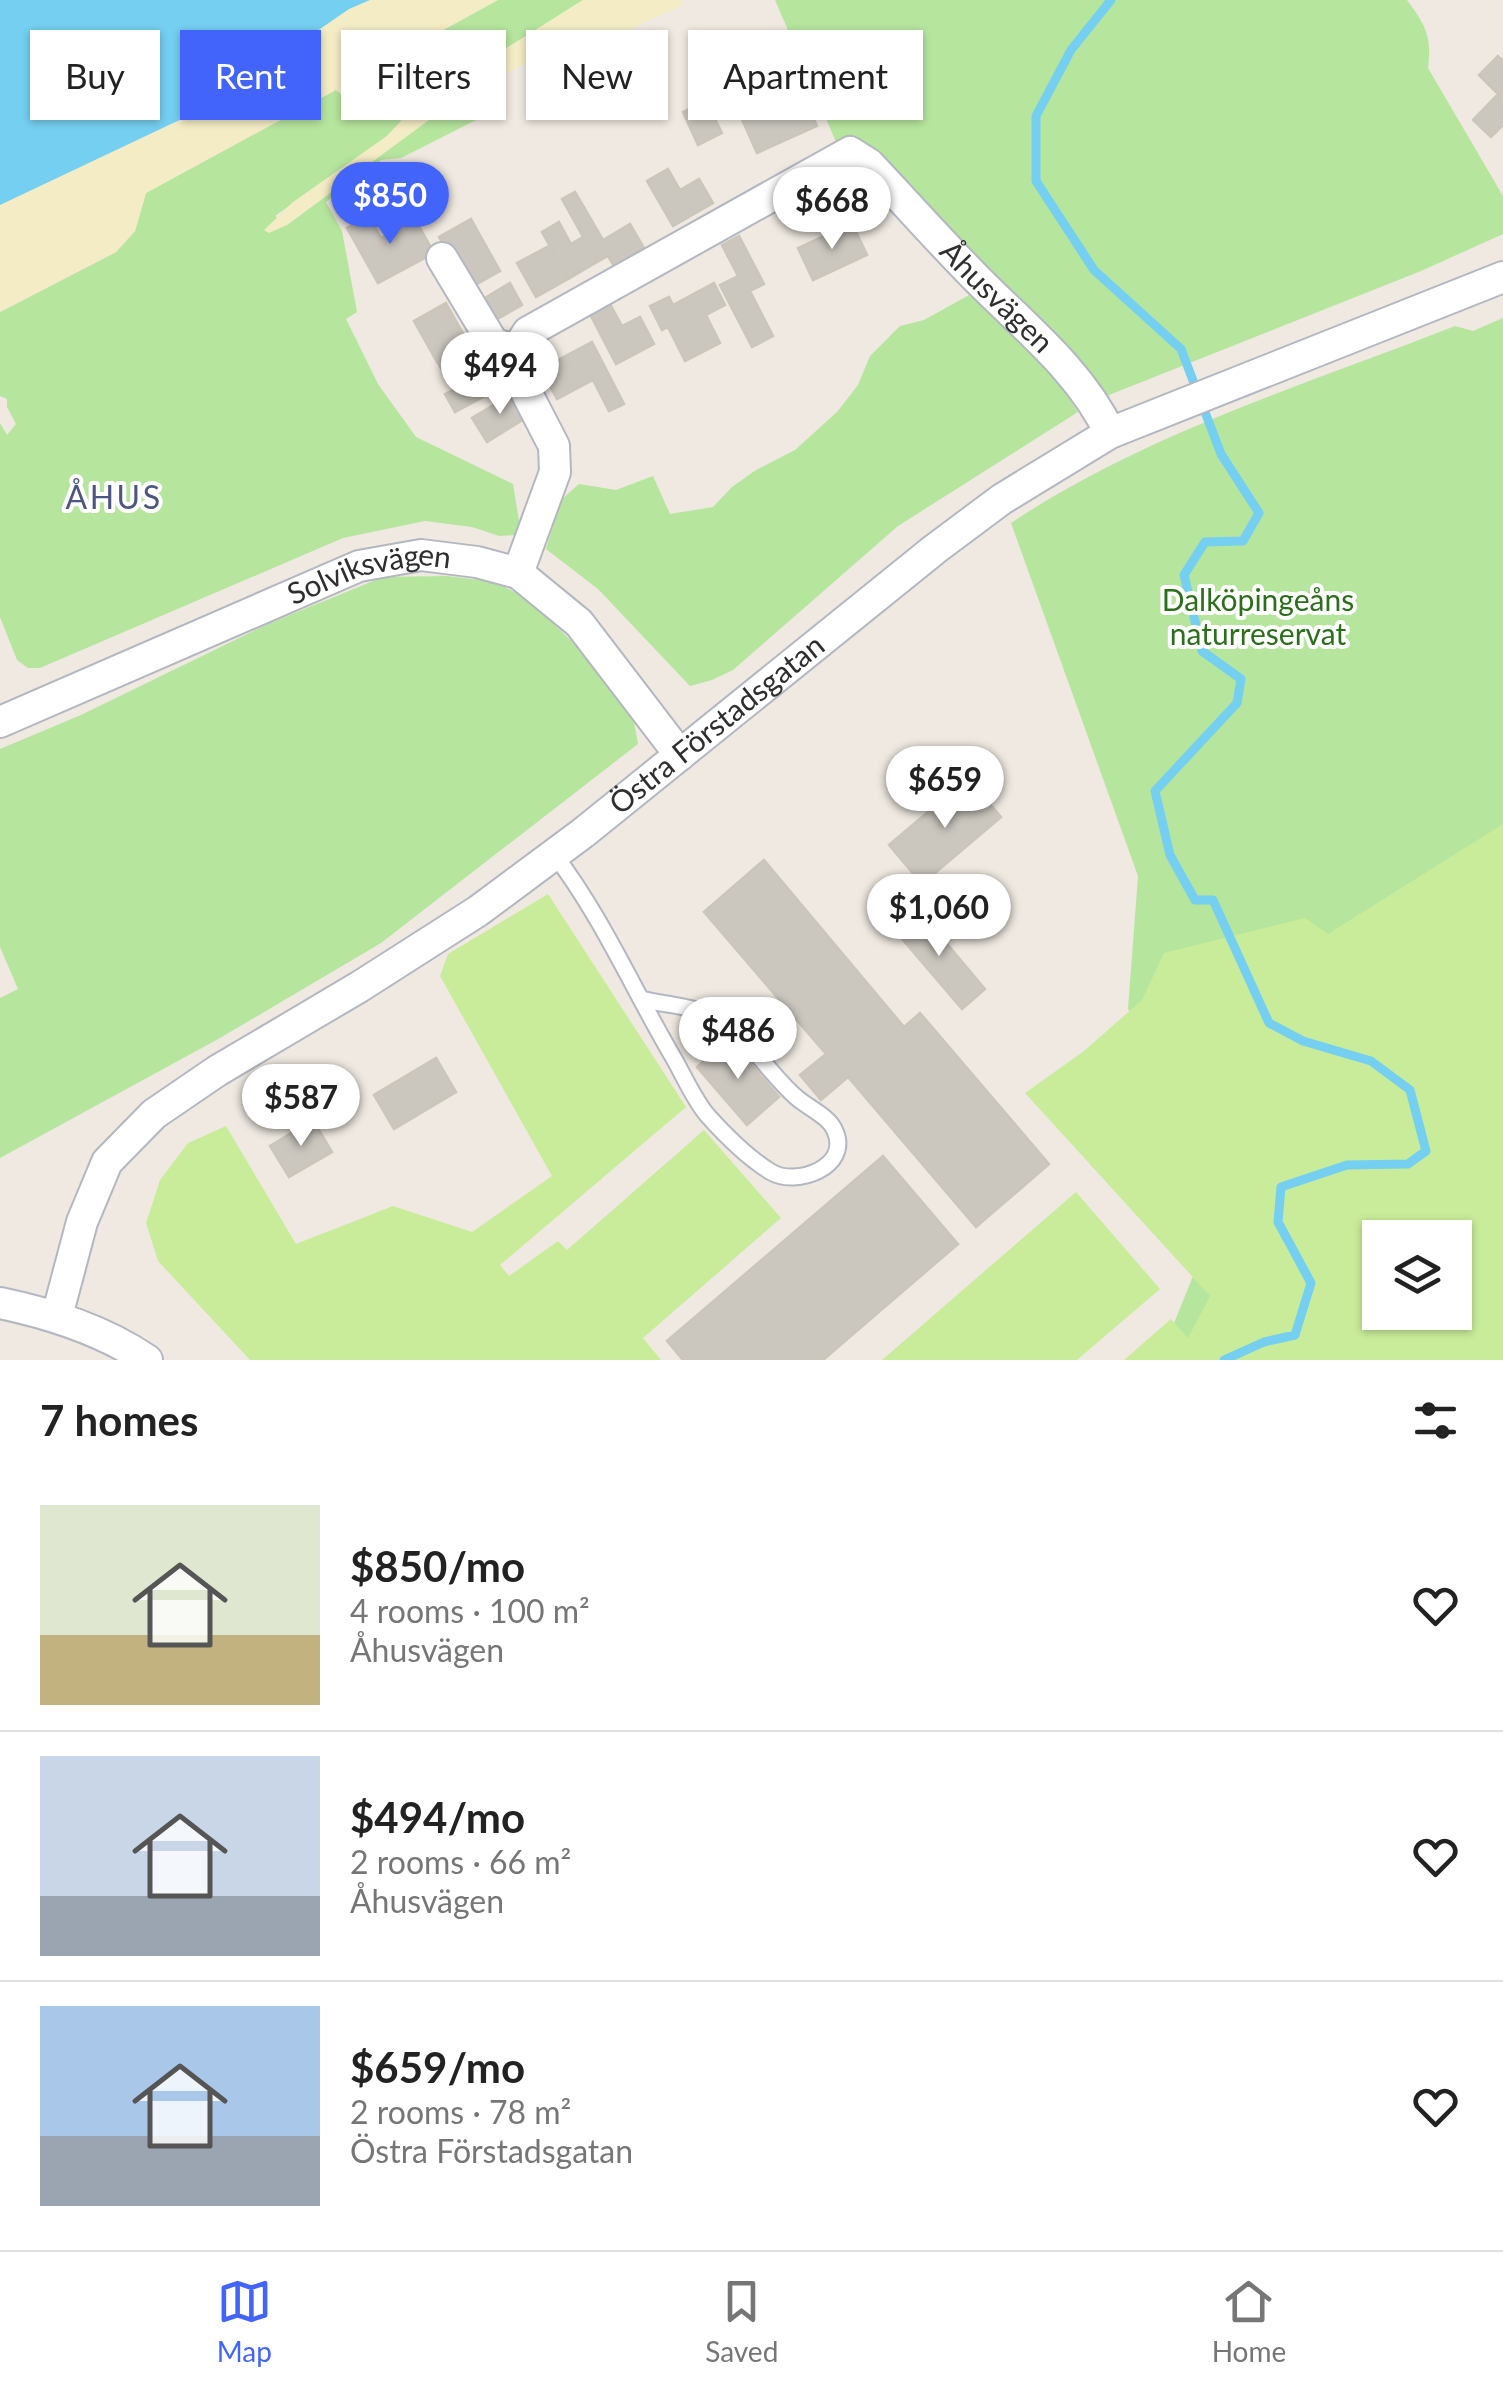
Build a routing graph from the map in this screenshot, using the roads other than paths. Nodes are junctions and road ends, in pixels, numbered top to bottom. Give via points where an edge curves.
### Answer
1 (442, 258) dead end
2 (1503, 278) edge
3 (516, 352) junction
4 (1110, 433) junction
5 (518, 572) junction
6 (0, 722) edge
7 (680, 756) junction
8 (554, 854) junction
9 (641, 999) junction
10 (0, 1303) edge
11 (57, 1316) junction
12 (148, 1360) edge

1 - 3 street via 493,342
2 - 4 street, Östra Förstadsgatan
3 - 4 street, Åhusvägen via 528,332 850,152 870,164 1060,360
3 - 5 street via 522,384 554,446 555,472
4 - 7 street, Östra Förstadsgatan via 1054,464 935,549
5 - 6 street, Solviksvägen via 421,556 358,566
5 - 7 street, Solviksvägen via 579,623
7 - 8 street, Östra Förstadsgatan
8 - 9 lane
8 - 11 street, Östra Förstadsgatan via 464,920 154,1114 106,1162
9 - 9 lane via 706,1113 739,1146 783,1177 828,1166 836,1156 835,1129 736,1033 701,1011
10 - 11 street
11 - 12 street

